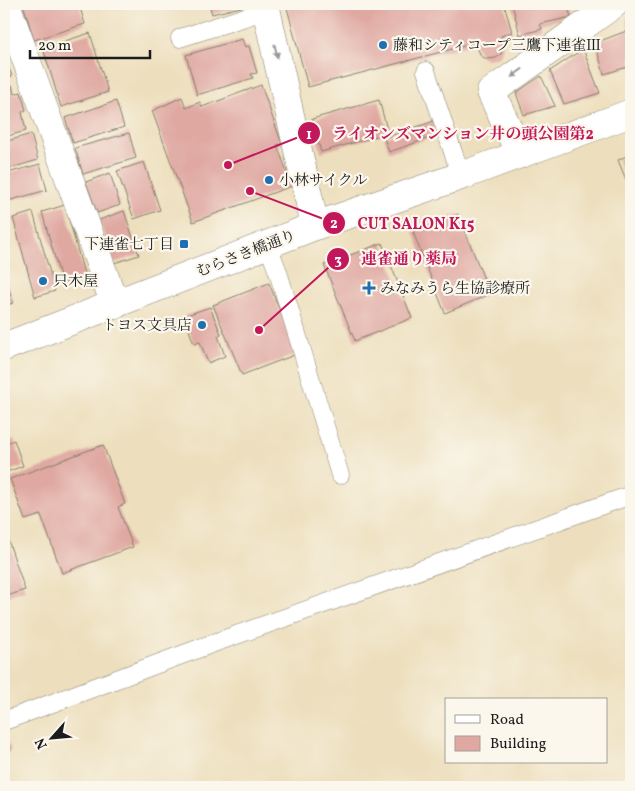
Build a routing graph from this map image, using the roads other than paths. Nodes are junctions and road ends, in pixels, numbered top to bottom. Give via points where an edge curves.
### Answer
1 (6, 4) edge
2 (266, 7) edge
3 (598, 9) edge
4 (180, 38) dead end
5 (426, 72) dead end
6 (631, 113) edge
7 (520, 154) junction
8 (460, 176) junction
9 (315, 226) junction
10 (268, 245) junction
11 (115, 305) junction
12 (4, 347) edge
13 (340, 475) dead end
14 (631, 495) edge
15 (4, 720) edge

1 - 11 street
2 - 4 lane
2 -> 9 street
3 -> 7 street via 491,92
5 - 8 lane
6 - 7 street, むらさき橋通り
7 - 8 street, むらさき橋通り
8 - 9 street, むらさき橋通り
9 - 10 street, むらさき橋通り
10 - 11 street, むらさき橋通り
10 - 13 lane
11 - 12 street, むらさき橋通り
14 - 15 lane

